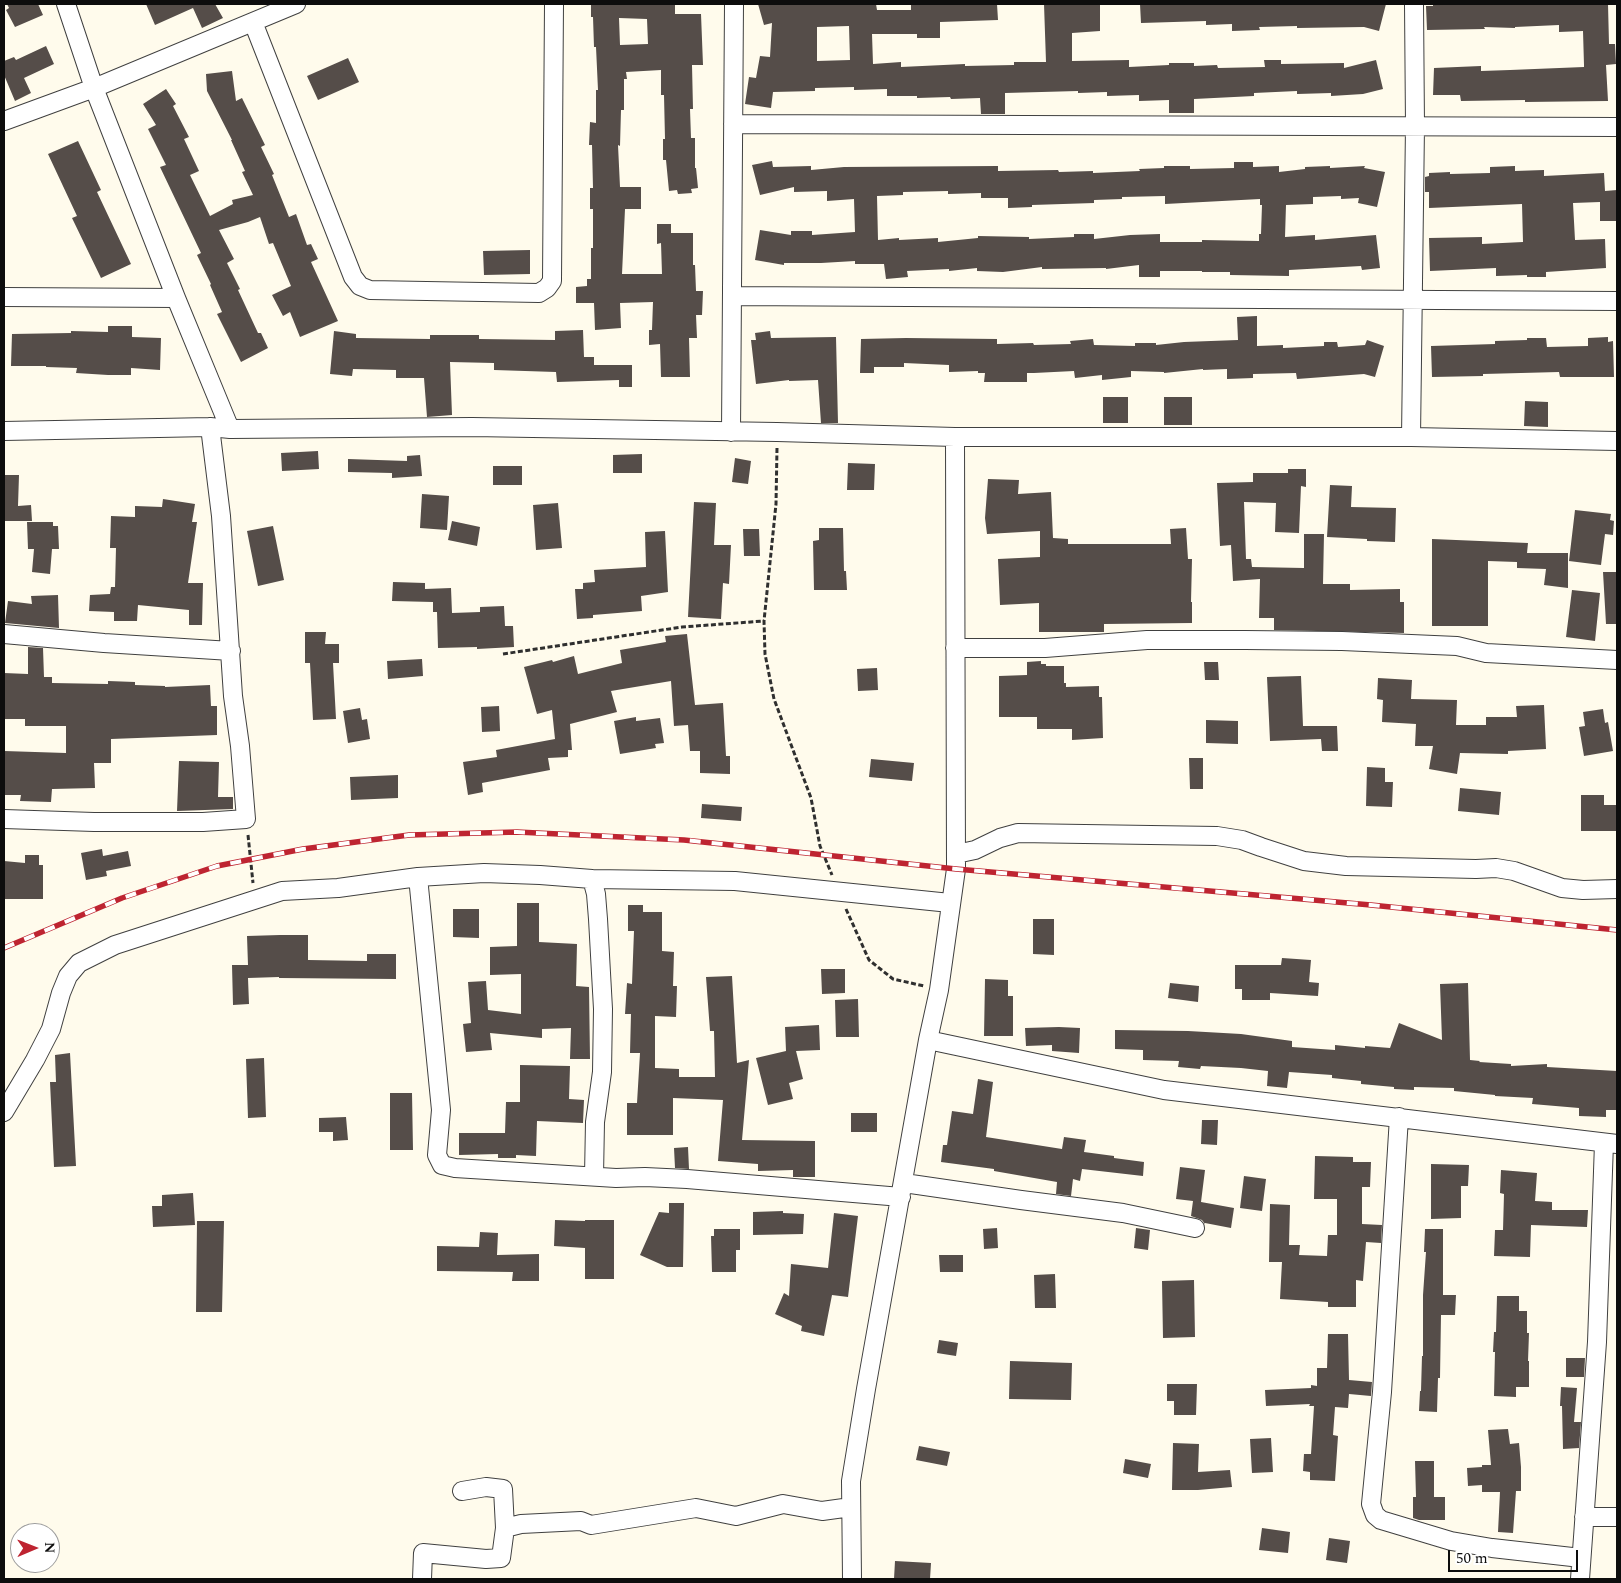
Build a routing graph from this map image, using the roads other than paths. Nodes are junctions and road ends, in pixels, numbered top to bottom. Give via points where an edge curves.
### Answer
1 (66, 4) edge
2 (296, 4) edge
3 (554, 4) edge
4 (734, 4) edge
5 (1414, 4) edge
6 (253, 22) junction
7 (94, 88) junction
8 (4, 121) edge
9 (733, 124) junction
10 (1415, 126) junction
11 (1617, 127) edge
12 (732, 296) junction
13 (4, 297) edge
14 (176, 298) junction
15 (1412, 300) junction
16 (1617, 301) edge
17 (210, 427) junction
18 (230, 430) junction
19 (4, 431) edge
20 (731, 432) junction
21 (955, 437) junction
22 (1411, 437) junction
23 (1617, 441) edge
24 (4, 634) edge
25 (955, 648) junction
26 (231, 651) junction
27 (1617, 660) edge
28 (4, 819) edge
29 (956, 854) junction
30 (418, 877) junction
31 (592, 879) junction
32 (1617, 889) edge
33 (950, 903) junction
34 (928, 1040) junction
35 (4, 1112) edge
36 (1398, 1117) junction
37 (1611, 1143) edge
38 (594, 1176) junction
39 (902, 1190) junction
40 (1195, 1228) dead end
41 (462, 1491) dead end
42 (851, 1507) junction
43 (1584, 1517) junction
44 (1617, 1517) edge
45 (505, 1528) junction
46 (1581, 1558) junction
47 (422, 1579) edge
48 (852, 1579) edge
49 (1580, 1579) edge

1 - 7 street
2 - 6 street
3 - 6 street via 552,281 540,293 370,290 360,286 353,277
4 - 9 street
5 - 10 street
6 - 7 street
7 - 8 street
7 - 14 street
9 - 10 street
9 - 12 street
10 - 11 street
10 - 15 street
12 - 15 street
12 - 20 street
13 - 14 street
14 - 18 street
15 - 16 street
15 - 22 street
17 - 18 street
17 - 19 street
17 - 26 street via 221,516
18 - 20 street via 472,427
20 - 21 street
21 - 22 street
21 - 25 street
22 - 23 street
24 - 26 street
25 - 27 street via 1045,648 1146,640 1342,641 1457,646 1486,653
25 - 29 street
26 - 28 street via 246,819 203,822
29 - 32 street via 1018,833 1217,836 1242,840 1304,861 1346,866 1496,868 1562,888
29 - 33 street
30 - 31 street via 484,873
30 - 35 street via 338,888 282,891 115,945 79,963 68,976 61,993 52,1029
30 - 38 street via 441,1110 437,1154 442,1165
31 - 33 street via 734,882
31 - 38 street via 596,894 603,1009
33 - 34 street via 939,990
34 - 36 street via 1164,1090
34 - 39 street
36 - 37 street
36 - 46 street via 1382,1392 1371,1504 1375,1515 1381,1520 1451,1541
37 - 43 street
38 - 39 street
39 - 40 street via 1123,1213
39 - 42 street via 851,1481
41 - 45 street via 486,1487 503,1489
42 - 45 street via 822,1511 783,1504 736,1516 696,1508 591,1526 581,1521 521,1524
42 - 48 street
43 - 44 street
43 - 46 street
45 - 47 street via 501,1558 422,1553
46 - 49 street

